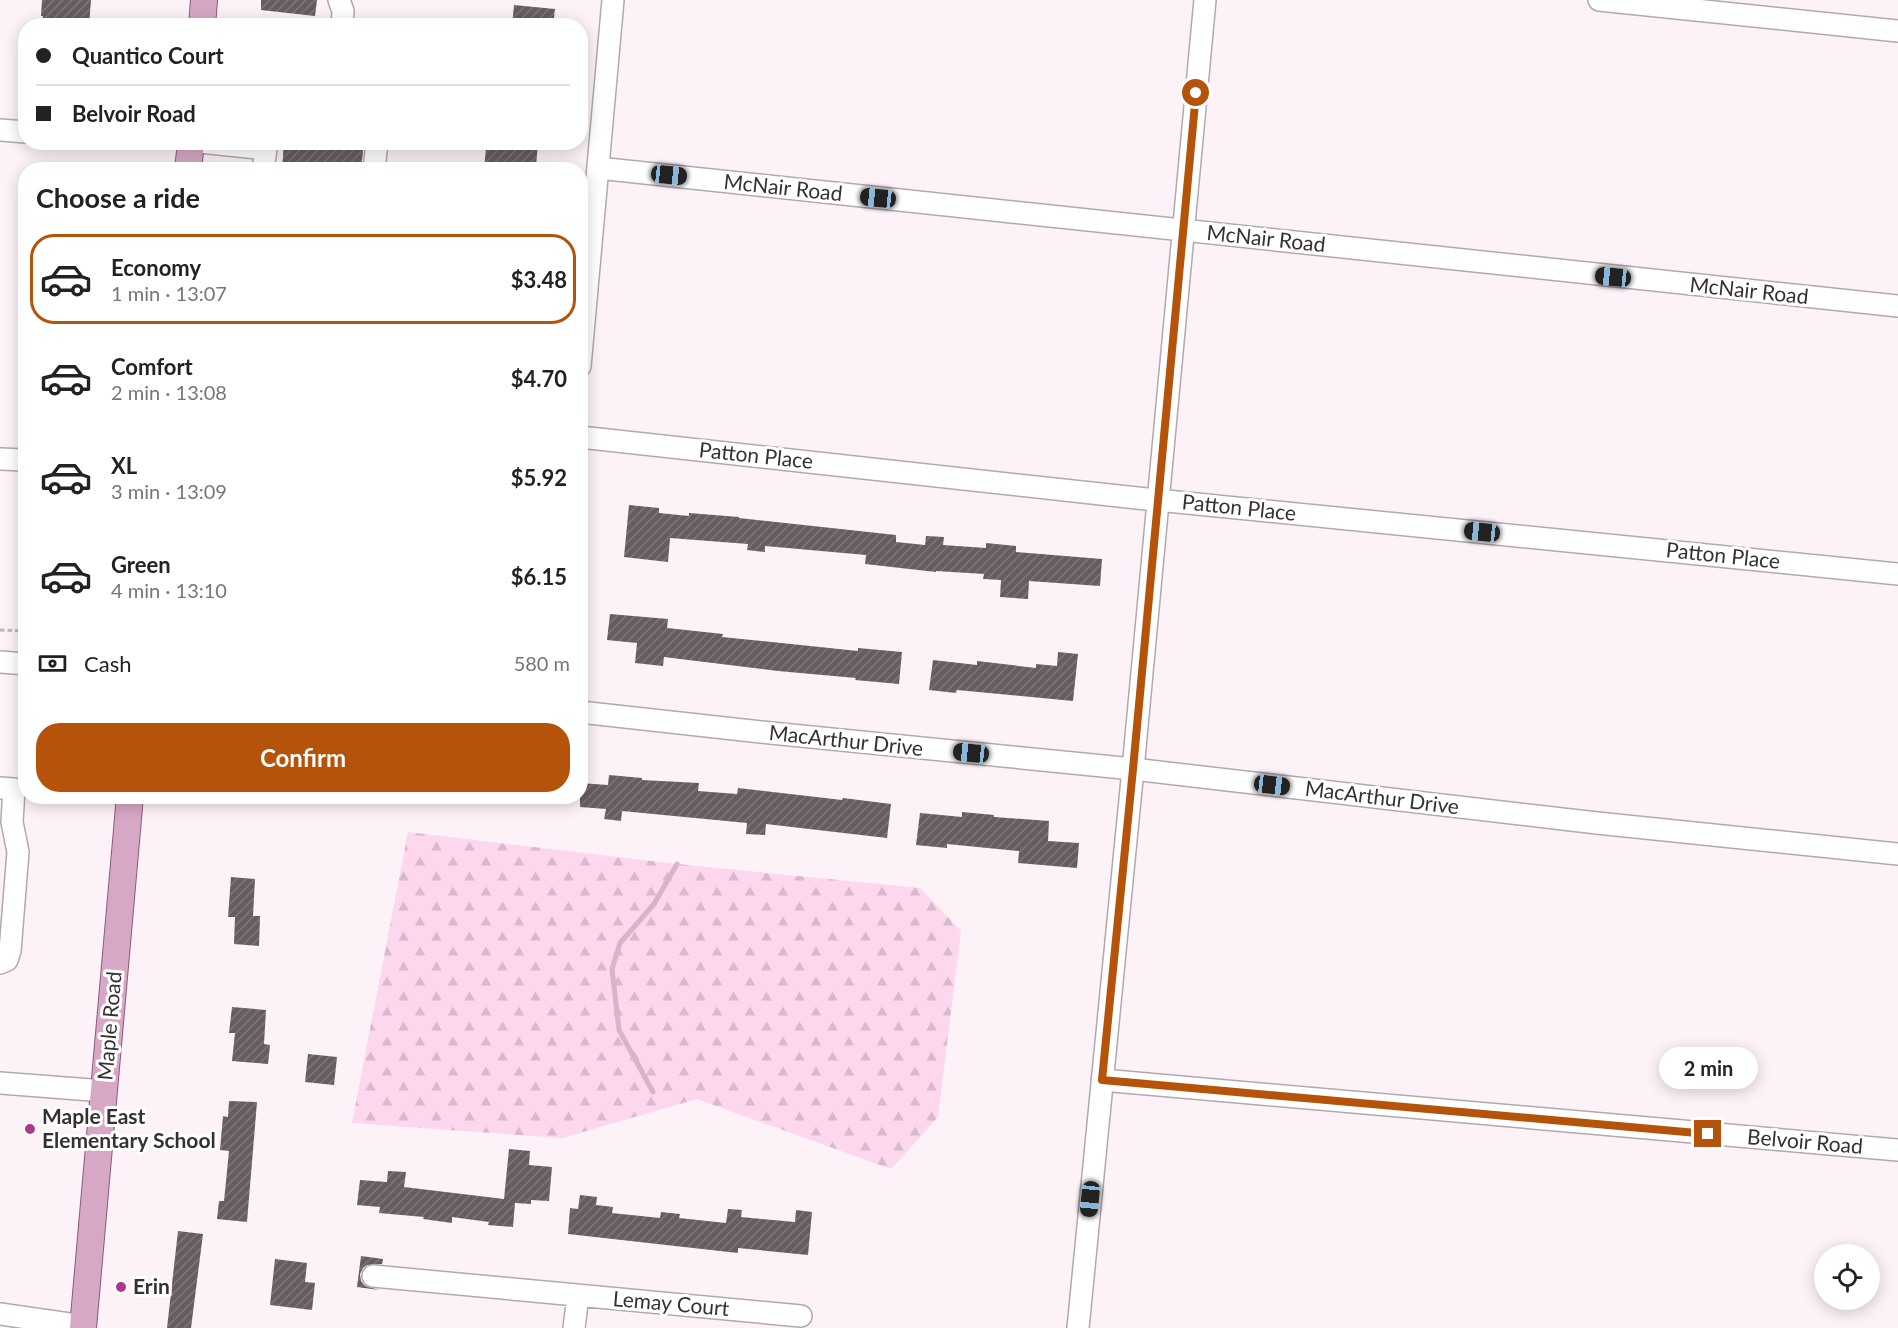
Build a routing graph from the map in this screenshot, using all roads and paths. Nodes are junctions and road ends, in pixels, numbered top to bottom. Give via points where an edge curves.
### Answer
1 (204, 0) edge
2 (339, 0) edge
3 (614, 0) edge
4 (1205, 0) edge
5 (1599, 0) edge
6 (203, 18) edge
7 (343, 18) edge
8 (1898, 31) edge
9 (0, 130) edge
10 (18, 131) edge
11 (243, 150) edge
12 (265, 154) edge
13 (598, 168) junction
14 (1183, 230) junction
15 (588, 278) edge
16 (1898, 306) edge
17 (588, 438) edge
18 (0, 459) edge
19 (18, 460) edge
20 (1158, 500) junction
21 (1898, 574) edge
22 (0, 630) edge
23 (18, 631) edge
24 (0, 662) edge
25 (18, 663) edge
26 (588, 713) edge
27 (1133, 769) junction
28 (0, 788) edge
29 (129, 804) edge
30 (1898, 854) edge
31 (0, 963) edge
32 (1102, 1080) junction
33 (0, 1083) edge
34 (104, 1091) junction
35 (1898, 1150) edge
36 (373, 1276) dead end
37 (578, 1296) junction
38 (0, 1314) edge
39 (801, 1316) dead end
40 (83, 1327) edge
41 (574, 1328) edge
42 (1078, 1328) edge

1 - 6 main road
2 - 7 street
3 - 13 street
4 - 14 street
5 - 8 street
9 - 10 street
11 - 12 street
13 - 14 street, McNair Road
13 - 15 street
14 - 16 street, McNair Road
14 - 20 street
17 - 20 street, Patton Place
18 - 19 street
20 - 21 street, Patton Place
20 - 27 street
22 - 23 path
24 - 25 street
26 - 27 street, MacArthur Drive
27 - 30 street, MacArthur Drive
27 - 32 street
28 - 31 street via 14,789 12,822 18,852 10,951 7,960
29 - 34 main road, Maple Road
32 - 35 street, Belvoir Road
32 - 42 street
33 - 34 street
34 - 40 main road, Maple Road
36 - 37 street, Lemay Court
37 - 39 street, Lemay Court
37 - 41 street
38 - 40 street

